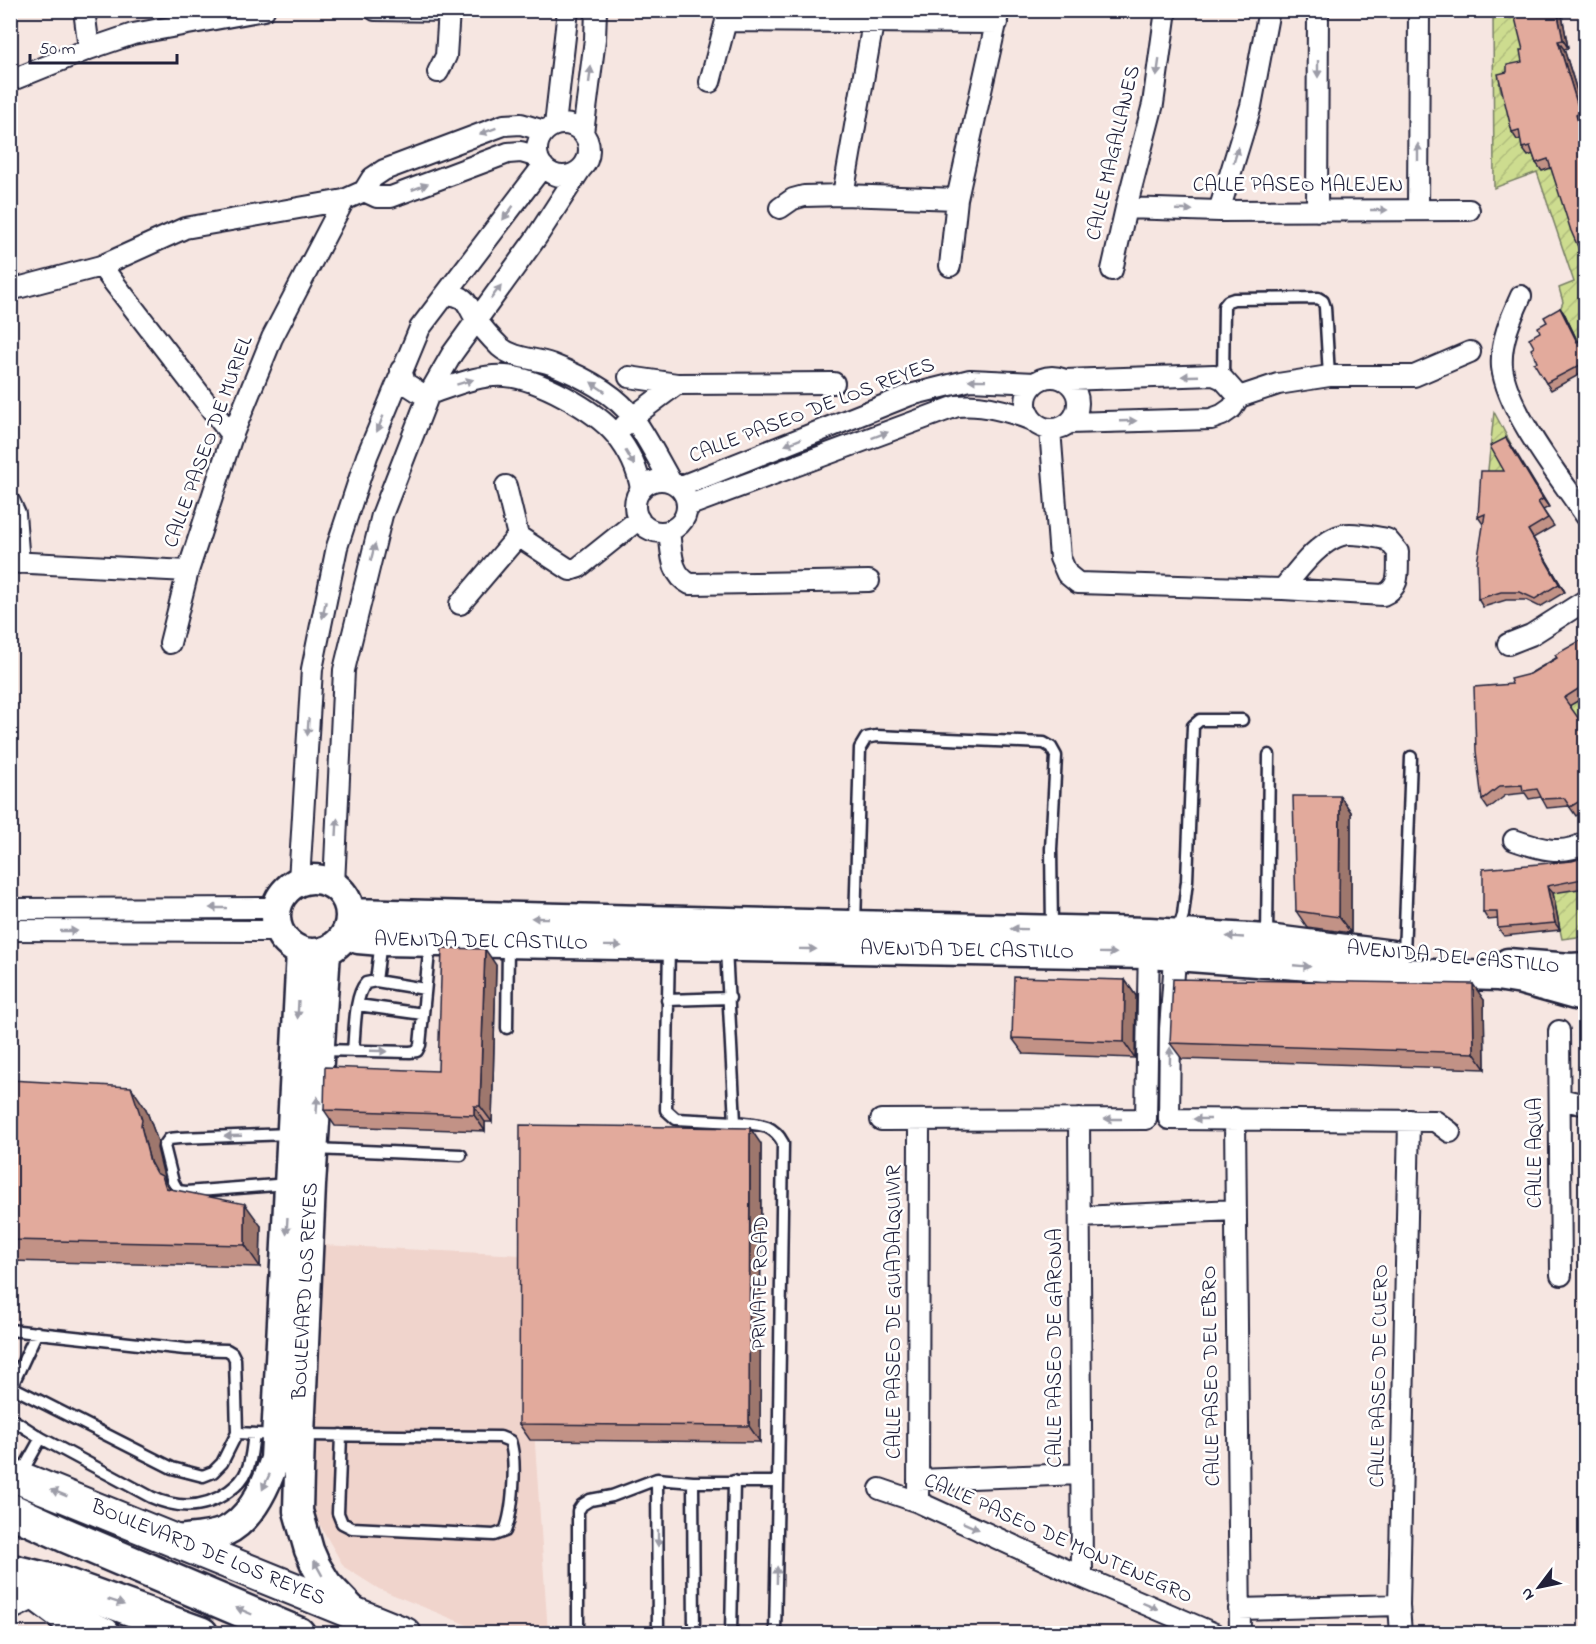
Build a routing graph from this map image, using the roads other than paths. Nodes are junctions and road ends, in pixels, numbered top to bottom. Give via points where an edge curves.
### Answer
1 (84, 10) edge
2 (264, 10) edge
3 (375, 10) edge
4 (568, 10) edge
5 (596, 10) edge
6 (1166, 10) edge
7 (1269, 10) edge
8 (1318, 10) edge
9 (1419, 10) edge
10 (449, 11) edge
11 (725, 16) edge
12 (998, 17) edge
13 (873, 23) junction
14 (89, 49) junction
15 (438, 72) dead end
16 (10, 81) edge
17 (710, 82) dead end
18 (550, 128) junction
19 (583, 133) junction
20 (541, 162) junction
21 (580, 170) junction
22 (364, 191) junction
23 (843, 195) junction
24 (957, 198) junction
25 (344, 200) junction
26 (780, 208) dead end
27 (1126, 208) junction
28 (1418, 210) junction
29 (1470, 210) dead end
30 (1219, 211) junction
31 (1317, 211) junction
32 (101, 266) junction
33 (950, 266) dead end
34 (1112, 270) dead end
35 (10, 290) edge
36 (448, 294) junction
37 (1521, 296) dead end
38 (476, 319) junction
39 (1470, 352) dead end
40 (401, 370) junction
41 (1329, 376) junction
42 (629, 377) dead end
43 (1223, 379) junction
44 (1064, 380) junction
45 (834, 383) dead end
46 (1035, 383) junction
47 (677, 384) junction
48 (429, 394) junction
49 (1239, 397) junction
50 (633, 417) junction
51 (1032, 420) junction
52 (1069, 423) junction
53 (1050, 429) junction
54 (616, 435) junction
55 (232, 436) junction
56 (675, 484) junction
57 (506, 486) dead end
58 (641, 489) junction
59 (10, 503) edge
60 (687, 506) junction
61 (1586, 516) edge
62 (639, 519) junction
63 (669, 531) junction
64 (518, 536) junction
65 (15, 563) edge
66 (188, 571) junction
67 (869, 581) dead end
68 (1283, 589) junction
69 (1586, 600) edge
70 (460, 604) dead end
71 (170, 643) dead end
72 (1509, 644) dead end
73 (316, 650) junction
74 (348, 654) junction
75 (1242, 720) dead end
76 (1269, 755) dead end
77 (1411, 757) dead end
78 (306, 771) junction
79 (340, 771) junction
80 (1514, 840) dead end
81 (1586, 842) edge
82 (299, 881) junction
83 (334, 885) junction
84 (10, 909) edge
85 (278, 919) junction
86 (10, 930) edge
87 (669, 934) junction
88 (725, 935) junction
89 (331, 937) junction
90 (854, 938) junction
91 (1267, 939) junction
92 (381, 941) junction
93 (430, 941) junction
94 (1052, 941) junction
95 (508, 943) junction
96 (1162, 944) junction
97 (1403, 965) junction
98 (1586, 967) edge
99 (376, 981) junction
100 (426, 989) junction
101 (730, 998) junction
102 (1586, 998) edge
103 (667, 1000) junction
104 (357, 1005) junction
105 (423, 1014) junction
106 (507, 1028) dead end
107 (1559, 1031) dead end
108 (320, 1050) junction
109 (352, 1050) junction
110 (1146, 1083) junction
111 (1169, 1083) junction
112 (1560, 1100) junction
113 (1586, 1105) edge
114 (1235, 1118) junction
115 (1079, 1119) junction
116 (881, 1120) dead end
117 (1409, 1120) junction
118 (919, 1121) junction
119 (735, 1122) junction
120 (1450, 1132) dead end
121 (303, 1141) junction
122 (461, 1155) dead end
123 (300, 1184) junction
124 (1235, 1210) junction
125 (1080, 1217) junction
126 (1561, 1275) dead end
127 (10, 1330) edge
128 (37, 1332) junction
129 (11, 1389) edge
130 (10, 1418) edge
131 (237, 1433) junction
132 (277, 1435) junction
133 (341, 1435) junction
134 (41, 1438) junction
135 (1080, 1474) junction
136 (15, 1475) edge
137 (657, 1479) junction
138 (918, 1480) junction
139 (734, 1481) junction
140 (693, 1482) junction
141 (778, 1482) junction
142 (880, 1489) dead end
143 (918, 1502) junction
144 (10, 1510) edge
145 (65, 1535) junction
146 (177, 1540) junction
147 (1082, 1577) junction
148 (18, 1587) edge
149 (1399, 1605) junction
150 (1239, 1609) junction
151 (366, 1623) edge
152 (104, 1634) edge
153 (201, 1634) edge
154 (298, 1634) edge
155 (405, 1634) edge
156 (578, 1634) edge
157 (658, 1634) edge
158 (694, 1634) edge
159 (731, 1634) edge
160 (775, 1634) edge
161 (1215, 1634) edge
162 (1240, 1634) edge
163 (1401, 1634) edge

1 - 14 street
2 - 14 street via 133,34
3 - 10 street
4 - 18 street
19 -> 5 street
6 -> 27 street, CALLE MAGALLANES via 1153,104
30 -> 7 street via 1251,106
8 -> 31 street
28 -> 9 street
10 - 15 street via 446,56
11 - 13 street
11 - 17 street
12 - 13 street
12 - 24 street
13 - 23 street
14 - 16 street
18 - 19 street via 565,123
18 - 20 street via 539,139
18 -> 22 street via 504,125 384,170 372,178
19 - 21 street via 589,152
20 - 21 street via 551,173 561,176
22 -> 20 street via 377,197 392,197 508,153 521,152
20 -> 36 street
38 -> 21 street
22 - 25 street
23 - 24 street
23 - 26 street via 804,196
24 - 33 street
25 - 32 street via 185,228
25 - 55 street, CALLE PASEO DE MURIEL via 272,338
27 -> 30 street, CALLE PASEO MALEJEN
27 - 34 street, CALLE MAGALLANES
28 - 29 street, CALLE PASEO MALEJEN
31 -> 28 street, CALLE PASEO MALEJEN
30 - 31 street, CALLE PASEO MALEJEN
32 - 35 street
32 - 55 street
36 - 38 street via 460,296 470,305
36 - 40 street via 420,327
37 - 61 street via 1506,332 1502,366 1511,396 1528,429
38 - 48 street
50 -> 38 street via 584,378 512,355
39 - 41 street via 1414,376
40 - 48 street via 405,383
40 -> 73 street via 337,547
41 - 43 lane via 1323,301 1234,299 1224,306
41 - 49 street via 1278,384
42 - 47 street
43 -> 44 street via 1214,375
43 - 49 street
44 - 46 street via 1045,378
44 - 52 street via 1077,395 1076,415
45 - 47 street
46 - 51 street via 1026,401
46 -> 56 street, CALLE PASEO DE LOS REYES via 970,380 910,395
47 - 50 street
48 -> 54 street via 474,379 504,375 560,393
74 -> 48 street via 382,515
52 -> 49 street via 1211,419 1232,408
50 - 54 street
50 - 56 street
51 - 53 street
60 -> 51 street via 957,406 1009,411
52 - 53 street
53 - 68 street via 1060,558 1067,574 1078,583
54 -> 58 street via 638,471
55 - 66 street, CALLE PASEO DE MURIEL
56 - 58 street via 655,481
56 - 60 street via 684,492
57 - 64 street
58 - 62 street via 635,504
59 - 65 street via 15,514
60 - 63 street via 682,522
62 - 63 street via 652,531
62 - 64 street via 570,570
63 - 67 street via 676,572 690,584
64 - 70 street
65 - 66 street
66 - 71 street, CALLE PASEO DE MURIEL
68 - 68 street via 1383,596 1396,585 1398,552 1387,539 1341,535 1312,554
69 - 72 street via 1531,635
73 - 74 street
73 -> 78 street
74 - 79 street
75 - 96 lane via 1200,720 1193,726 1183,915
76 - 91 lane
77 - 97 lane
78 - 79 street
78 - 82 street
83 -> 79 street
80 - 81 street via 1541,849 1560,850
82 - 83 main road via 316,879
82 - 85 main road via 281,896
83 - 89 main road via 348,903
85 -> 84 street
86 -> 85 street
85 - 89 main road via 288,944
87 - 88 main road, AVENIDA DEL CASTILLO
87 -> 89 main road, AVENIDA DEL CASTILLO
95 -> 87 main road, AVENIDA DEL CASTILLO
87 - 103 lane, PRIVATE ROAD
88 - 90 main road, AVENIDA DEL CASTILLO
88 - 101 lane
89 - 92 main road, AVENIDA DEL CASTILLO
89 - 108 main road, BOULEVARD LOS REYES
89 -> 121 main road, BOULEVARD LOS REYES
90 - 94 main road, AVENIDA DEL CASTILLO
90 - 94 lane via 860,748 866,738 876,736 1044,743 1051,747 1056,756
91 -> 96 main road, AVENIDA DEL CASTILLO
91 - 97 main road, AVENIDA DEL CASTILLO
92 - 93 main road, AVENIDA DEL CASTILLO
92 - 99 lane
93 - 95 main road, AVENIDA DEL CASTILLO
93 - 100 lane
94 - 96 main road, AVENIDA DEL CASTILLO
95 - 106 lane
96 -> 97 main road, AVENIDA DEL CASTILLO
96 - 110 street
111 -> 96 street via 1170,1029
97 - 98 main road, AVENIDA DEL CASTILLO
97 - 102 main road, AVENIDA DEL CASTILLO via 1522,980
99 - 100 lane
99 - 104 lane via 361,988
100 - 105 lane
101 - 103 lane
101 - 119 lane
103 - 119 lane, PRIVATE ROAD via 666,1110 676,1119
104 - 105 lane
104 - 109 lane
109 -> 105 lane via 417,1051
107 - 112 street, CALLE AQUA
108 - 109 lane
121 -> 108 main road, BOULEVARD LOS REYES
110 - 111 street
110 -> 115 street via 1146,1119
114 -> 111 street via 1169,1119
112 - 113 street
112 - 126 street, CALLE AQUA
114 - 117 street
114 - 124 street, CALLE PASEO DEL EBRO
115 - 118 street
115 - 125 street, CALLE PASEO DE GARONA
116 - 118 street
117 - 120 street via 1436,1121
117 - 149 street, CALLE PASEO DE CUERO
118 - 138 street, CALLE PASEO DE GUADALQUIVIR
119 - 141 lane, PRIVATE ROAD via 770,1127 783,1143
121 - 122 lane
121 - 123 main road, BOULEVARD LOS REYES
121 -> 123 lane via 179,1138 170,1139 164,1146 178,1191
123 - 132 main road, BOULEVARD LOS REYES
124 - 125 street
124 - 150 street, CALLE PASEO DEL EBRO
125 - 135 street, CALLE PASEO DE GARONA
127 - 128 lane
128 - 129 lane
128 - 131 lane via 227,1350 235,1359
129 - 131 lane via 172,1468 203,1476 222,1463
130 - 134 lane
131 - 132 lane
132 - 133 lane
132 - 134 lane via 235,1487 217,1500 195,1506 166,1504
132 -> 146 main road, BOULEVARD LOS REYES via 270,1475 243,1518 224,1532
151 -> 132 main road, BOULEVARD LOS REYES via 327,1584 312,1558
133 - 133 lane via 342,1523 352,1528 494,1534 505,1531 510,1519 514,1453 510,1442 500,1437
134 - 136 lane
135 - 138 street
135 - 147 street, CALLE PASEO DE GARONA
146 -> 136 main road, BOULEVARD DE LOS REYES
137 - 140 lane
137 - 156 lane via 590,1500 578,1511
137 -> 157 lane
138 - 143 street, CALLE PASEO DE GUADALQUIVIR
139 - 140 lane
139 - 141 lane
139 - 159 lane
140 - 158 lane
160 -> 141 lane, PRIVATE ROAD
142 - 143 street, CALLE PASEO DE MONTENEGRO
143 -> 147 street, CALLE PASEO DE MONTENEGRO
144 - 145 highway
145 - 151 main road via 95,1534 130,1541 347,1626
154 -> 145 highway
146 - 151 main road, BOULEVARD DE LOS REYES
147 -> 161 street, CALLE PASEO DE MONTENEGRO
148 - 152 main road
148 -> 153 highway via 60,1583
149 - 150 street
149 - 163 street, CALLE PASEO DE CUERO
150 - 162 street, CALLE PASEO DEL EBRO
151 - 155 main road, BOULEVARD DE LOS REYES

